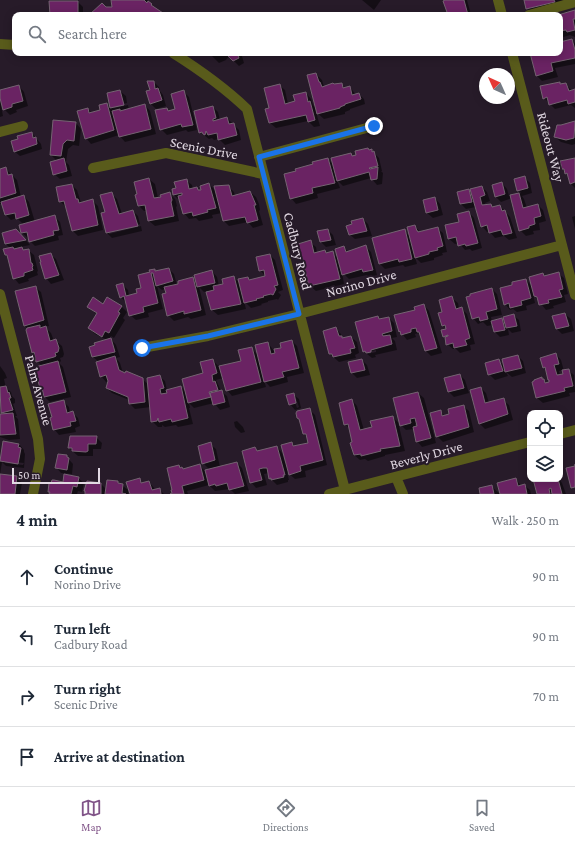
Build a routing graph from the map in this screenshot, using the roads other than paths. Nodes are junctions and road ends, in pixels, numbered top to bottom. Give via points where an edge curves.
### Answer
1 (498, 0) edge
2 (575, 2) edge
3 (501, 12) edge
4 (540, 12) edge
5 (0, 44) edge
6 (12, 45) edge
7 (178, 56) edge
8 (513, 56) edge
9 (23, 126) dead end
10 (374, 126) dead end
11 (0, 132) edge
12 (259, 157) junction
13 (93, 168) dead end
14 (263, 174) junction
15 (562, 245) junction
16 (572, 267) edge
17 (0, 294) edge
18 (575, 295) edge
19 (299, 314) junction
20 (142, 348) dead end
21 (575, 430) edge
22 (563, 433) edge
23 (527, 443) edge
24 (396, 477) junction
25 (345, 490) junction
26 (33, 494) edge
27 (329, 494) edge
28 (403, 494) edge

1 - 3 street
2 - 4 street
5 - 6 street
7 - 12 street, Cadbury Road via 205,73 247,109
8 - 15 street, Rideout Way
9 - 11 street
10 - 12 street
12 - 14 street, Cadbury Road
13 - 14 street, Scenic Drive via 166,153
14 - 19 street, Cadbury Road
15 - 16 street, Rideout Way
15 - 19 street, Norino Drive
16 - 18 street, Rideout Way
17 - 26 street, Palm Avenue via 38,439 40,459
19 - 20 street, Norino Drive via 208,336
19 - 25 street, Cadbury Road
21 - 22 street
23 - 24 street, Beverly Drive
24 - 25 street, Beverly Drive
24 - 28 street
25 - 27 street, Beverly Drive

